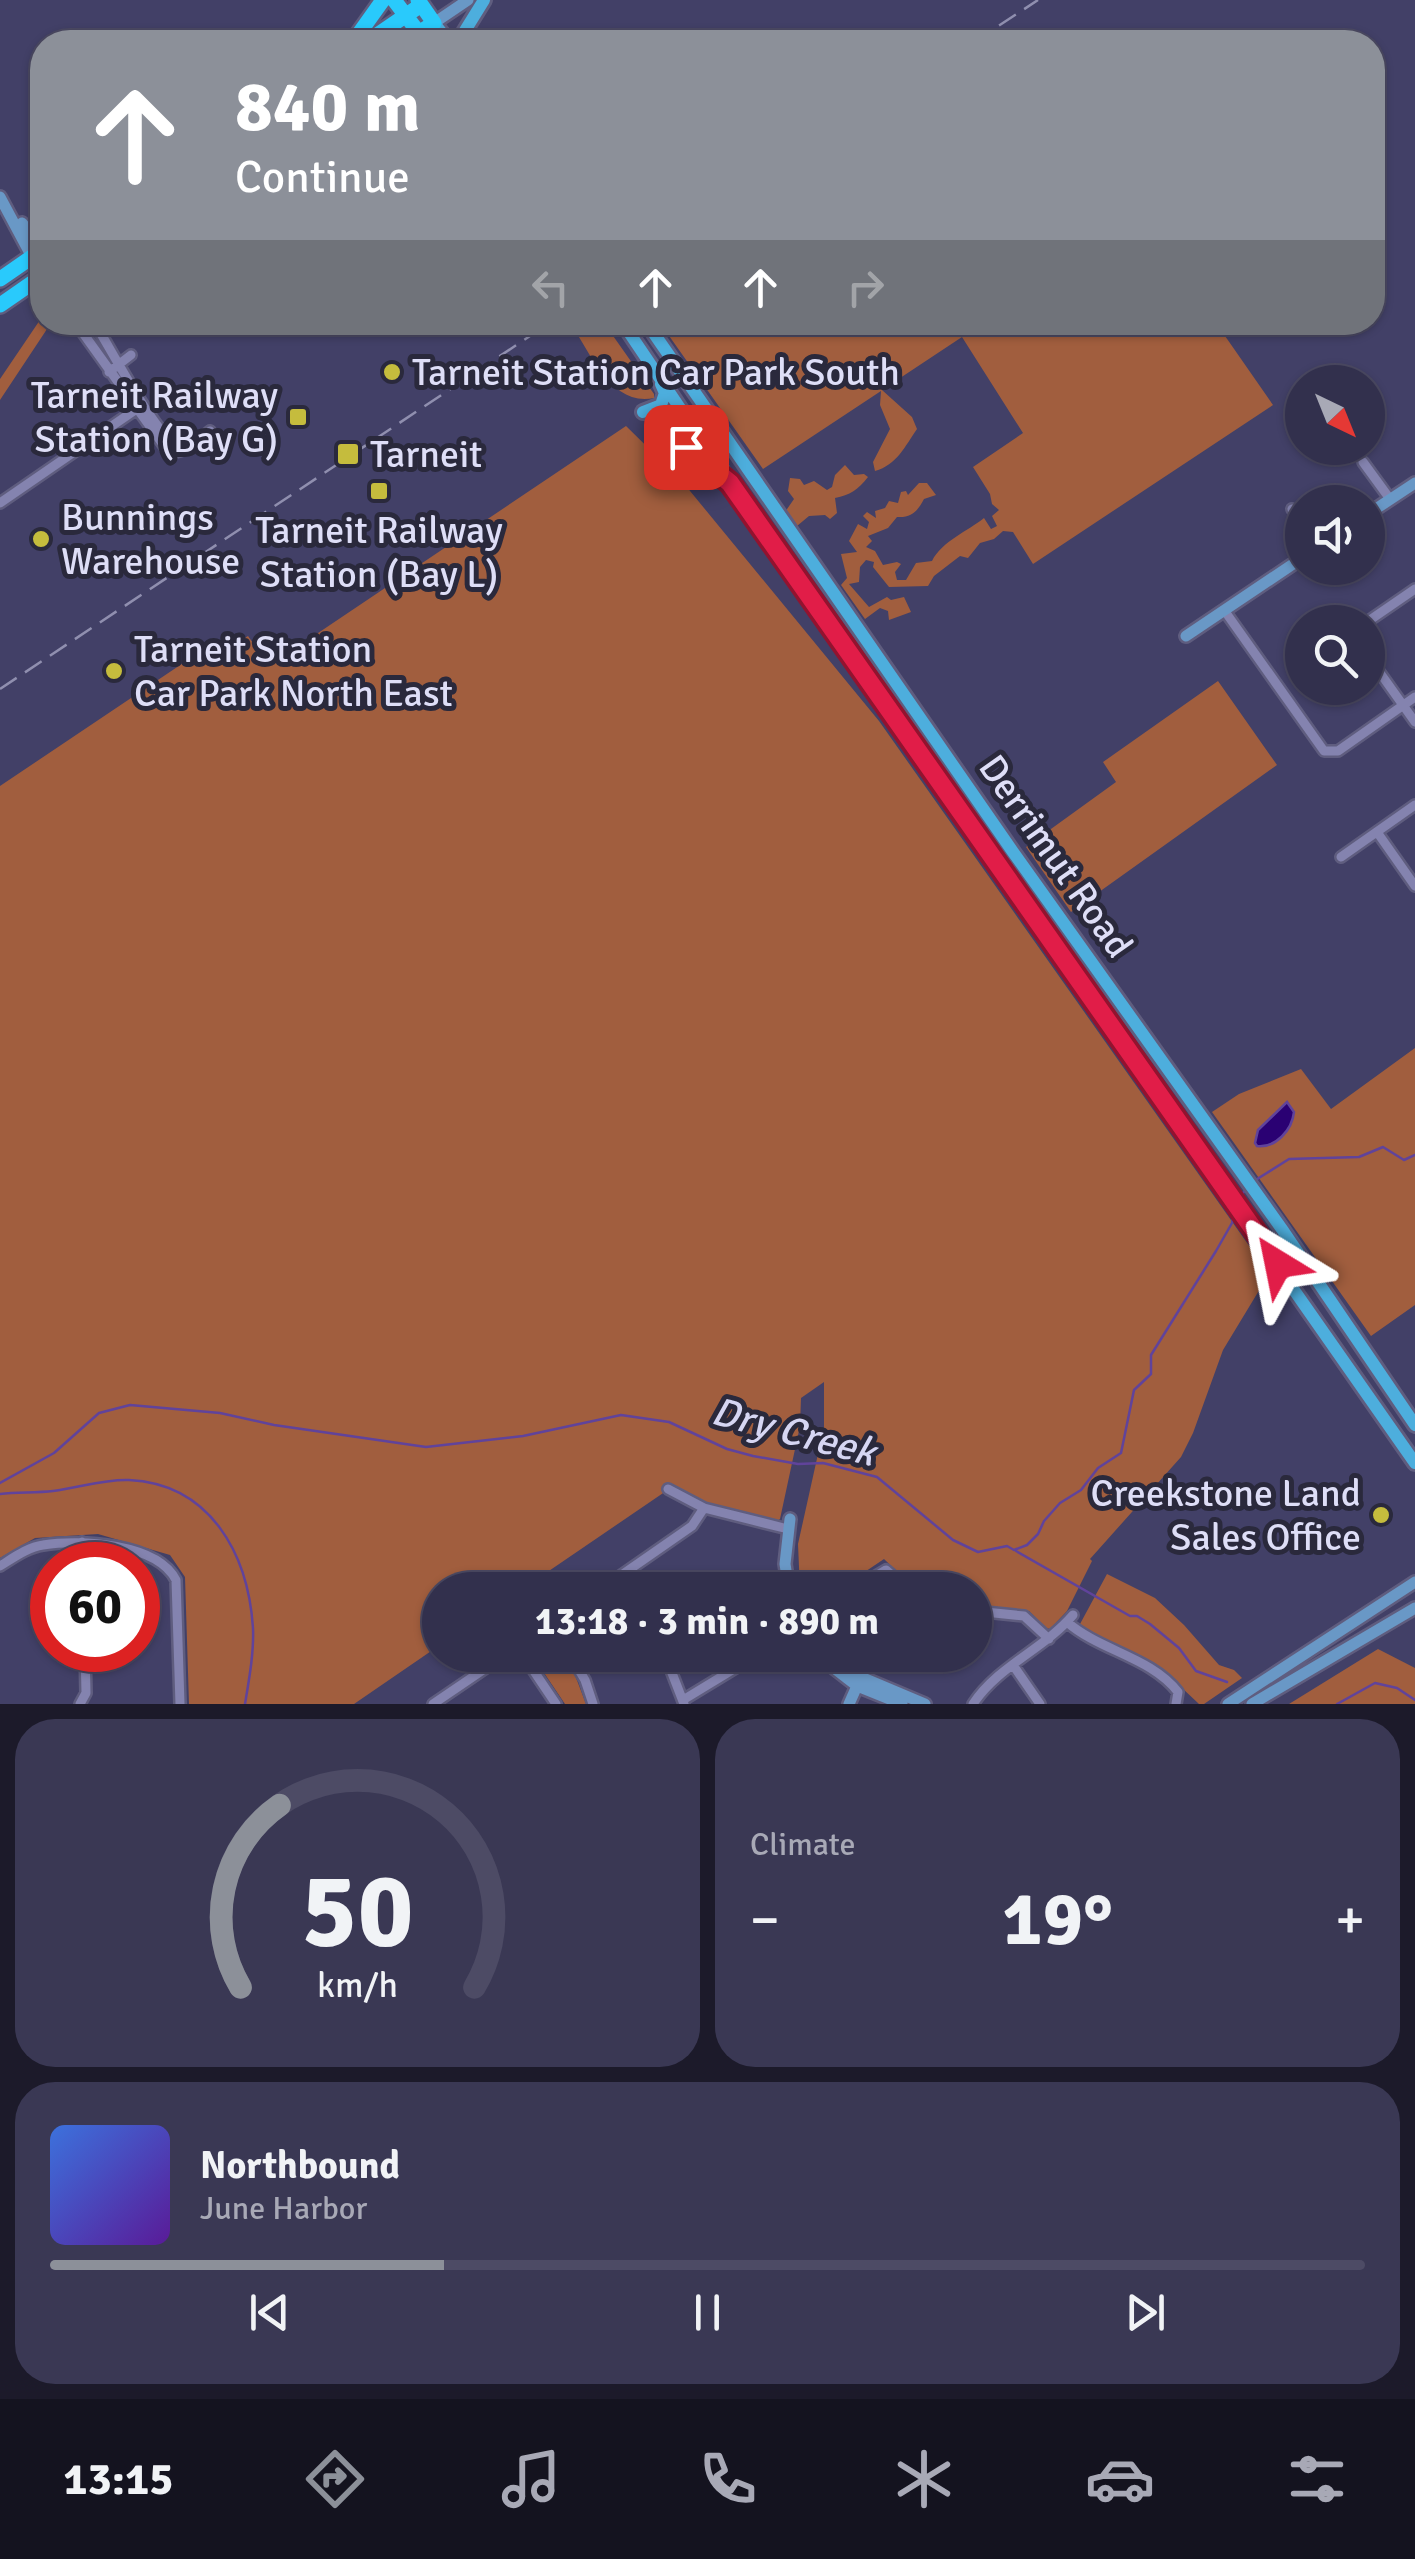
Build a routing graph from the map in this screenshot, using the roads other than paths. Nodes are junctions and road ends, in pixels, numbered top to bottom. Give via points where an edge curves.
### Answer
1 (383, 0) edge
2 (394, 0) edge
3 (468, 0) edge
4 (484, 0) edge
5 (423, 2) edge
6 (406, 16) junction
7 (434, 22) junction
8 (362, 30) edge
9 (385, 30) edge
10 (416, 30) edge
11 (428, 30) edge
12 (440, 30) edge
13 (463, 30) edge
14 (3, 201) edge
15 (30, 239) edge
16 (30, 258) edge
17 (0, 279) edge
18 (30, 284) edge
19 (0, 305) edge
20 (84, 335) edge
21 (102, 335) edge
22 (630, 335) edge
23 (655, 335) edge
24 (130, 355) dead end
25 (120, 362) junction
26 (109, 372) junction
27 (659, 379) junction
28 (140, 407) junction
29 (643, 412) dead end
30 (710, 413) junction
31 (691, 424) junction
32 (210, 430) dead end
33 (670, 433) dead end
34 (1365, 465) edge
35 (1415, 482) edge
36 (730, 483) junction
37 (1390, 500) junction
38 (0, 502) edge
39 (1385, 503) edge
40 (1285, 569) edge
41 (1415, 589) edge
42 (1224, 610) junction
43 (1385, 610) edge
44 (1186, 636) dead end
45 (1385, 681) edge
46 (1415, 697) edge
47 (1402, 706) junction
48 (1415, 722) edge
49 (1415, 805) edge
50 (1377, 832) junction
51 (1341, 857) dead end
52 (1415, 886) edge
53 (1415, 1425) edge
54 (1415, 1463) edge
55 (668, 1489) dead end
56 (704, 1508) junction
57 (789, 1524) joint
58 (30, 1551) edge
59 (160, 1560) edge
60 (0, 1566) edge
61 (627, 1572) edge
62 (786, 1572) edge
63 (1415, 1582) edge
64 (1415, 1608) edge
65 (992, 1613) edge
66 (1049, 1640) junction
67 (1013, 1665) junction
68 (86, 1672) edge
69 (483, 1672) edge
70 (534, 1672) edge
71 (578, 1672) edge
72 (672, 1672) edge
73 (730, 1672) edge
74 (838, 1672) edge
75 (854, 1672) edge
76 (856, 1686) junction
77 (446, 1700) edge
78 (683, 1702) edge
79 (972, 1702) edge
80 (1256, 1703) edge
81 (80, 1704) edge
82 (180, 1704) edge
83 (433, 1704) edge
84 (556, 1704) edge
85 (593, 1704) edge
86 (849, 1704) edge
87 (902, 1704) edge
88 (925, 1704) edge
89 (1040, 1704) edge
90 (1176, 1704) edge
91 (1228, 1704) edge

1 - 8 highway
2 - 6 highway
3 - 7 street
4 - 13 main road
5 - 6 highway
5 - 7 highway
6 - 9 highway
6 - 10 highway
7 - 11 highway
7 - 12 main road
14 - 15 street
16 - 17 highway
18 - 19 highway
20 - 26 street
21 - 25 street
22 - 27 main road, Derrimut Road
23 - 30 main road, Derrimut Road
24 - 25 street
25 - 26 street
25 - 28 street
26 - 28 street
27 - 29 main road via 664,402
27 - 31 main road, Derrimut Road
28 - 32 street via 172,453
28 - 38 street
30 - 31 main road
30 - 53 main road, Derrimut Road
31 - 36 main road, Derrimut Road
33 - 36 main road
34 - 37 street
35 - 37 street
36 - 54 main road, Derrimut Road
37 - 39 street
40 - 42 street
41 - 43 street
42 - 44 street
42 - 47 street via 1324,751 1338,751
45 - 47 street
46 - 47 street
47 - 48 street
49 - 50 street
50 - 51 street
50 - 52 street
55 - 56 street
56 - 57 street
56 - 61 street via 692,1526
57 - 62 street
58 - 60 street
59 - 82 street via 174,1575
63 - 91 street
64 - 80 street
65 - 66 street via 1024,1616
66 - 67 street
66 - 90 street via 1070,1618 1079,1632 1166,1678 1178,1692
67 - 79 street
67 - 89 street
68 - 81 street
69 - 77 street
70 - 84 street
71 - 85 street
72 - 78 street
73 - 78 street
74 - 76 street
75 - 88 street
76 - 86 street
76 - 87 street
77 - 83 street

